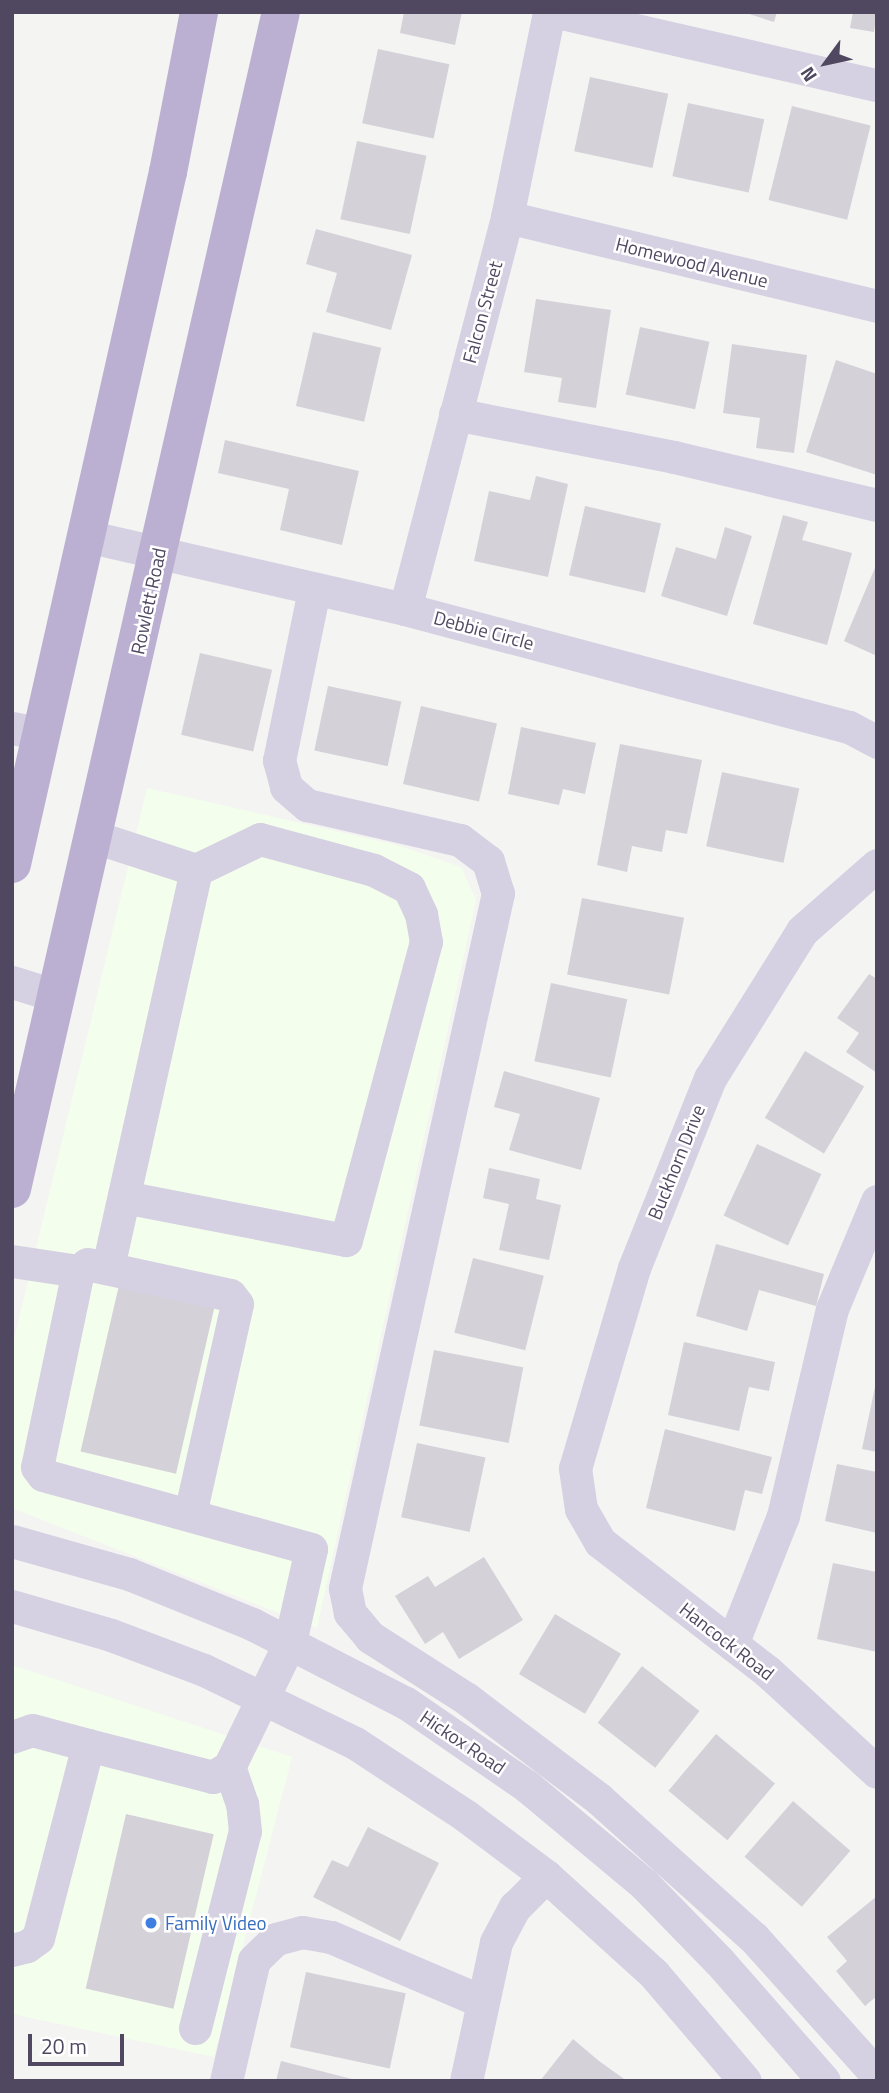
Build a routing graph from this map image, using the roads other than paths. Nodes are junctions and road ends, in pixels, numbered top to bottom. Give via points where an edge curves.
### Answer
1 (199, 12) edge
2 (281, 12) edge
3 (549, 12) edge
4 (556, 12) edge
5 (877, 85) edge
6 (507, 217) junction
7 (877, 306) edge
8 (455, 414) junction
9 (877, 505) edge
10 (86, 536) junction
11 (157, 555) junction
12 (314, 590) junction
13 (405, 609) junction
14 (27, 731) edge
15 (877, 742) edge
16 (94, 836) junction
17 (12, 864) edge
18 (877, 864) edge
19 (196, 870) junction
20 (12, 982) edge
21 (57, 996) junction
22 (12, 1189) edge
23 (124, 1197) junction
24 (877, 1201) edge
25 (12, 1261) edge
26 (93, 1269) junction
27 (581, 1509) joint
28 (190, 1515) junction
29 (12, 1541) edge
30 (12, 1606) edge
31 (290, 1642) junction
32 (732, 1644) junction
33 (261, 1696) junction
34 (12, 1737) edge
35 (88, 1745) junction
36 (229, 1767) junction
37 (877, 1772) edge
38 (545, 1876) junction
39 (12, 1950) edge
40 (481, 2001) junction
41 (195, 2028) dead end
42 (877, 2075) edge
43 (226, 2081) edge
44 (466, 2081) edge
45 (745, 2081) edge
46 (824, 2081) edge

1 - 10 main road
2 - 11 main road, Rowlett Road
3 - 6 street, Falcon Street
4 - 5 street
6 - 7 street, Homewood Avenue
6 - 8 street, Falcon Street
8 - 9 street via 674,457
8 - 13 street, Falcon Street
10 - 11 street, Debbie Circle
10 - 14 main road
11 - 12 street, Debbie Circle
11 - 16 main road, Rowlett Road
12 - 13 street, Debbie Circle
12 - 42 street via 278,760 286,787 307,805 460,840 488,861 498,893 345,1588 350,1612 370,1637 467,1699 599,1799 754,1938
13 - 15 street, Debbie Circle via 849,727
14 - 17 main road
16 - 19 street
16 - 21 main road, Rowlett Road
18 - 27 street, Buckhorn Drive via 802,931 710,1078 630,1282 575,1468
19 - 23 street
19 - 23 street via 260,839 374,870 409,888 421,914 426,942 346,1240
20 - 21 street
21 - 22 main road, Rowlett Road
23 - 26 street
24 - 32 street via 832,1309 783,1516
25 - 26 street
26 - 28 street via 230,1295 237,1304
26 - 28 street via 37,1466 43,1475
27 - 32 street, Hancock Road via 600,1542
28 - 31 street via 311,1549
29 - 31 street, Hickox Road via 129,1574
30 - 33 street via 111,1635
31 - 33 street
31 - 46 street, Hickox Road via 406,1703 528,1787 586,1834 644,1884 719,1961
32 - 37 street, Hancock Road
33 - 36 street
33 - 38 street via 355,1744 466,1816
34 - 35 street via 32,1730
35 - 36 street via 213,1777
35 - 39 street via 38,1938 27,1947
36 - 41 street via 242,1804 245,1831
38 - 40 street via 515,1907 496,1942
38 - 45 street via 654,1974
40 - 43 street via 331,1937 302,1933 276,1939 254,1960
40 - 44 street

